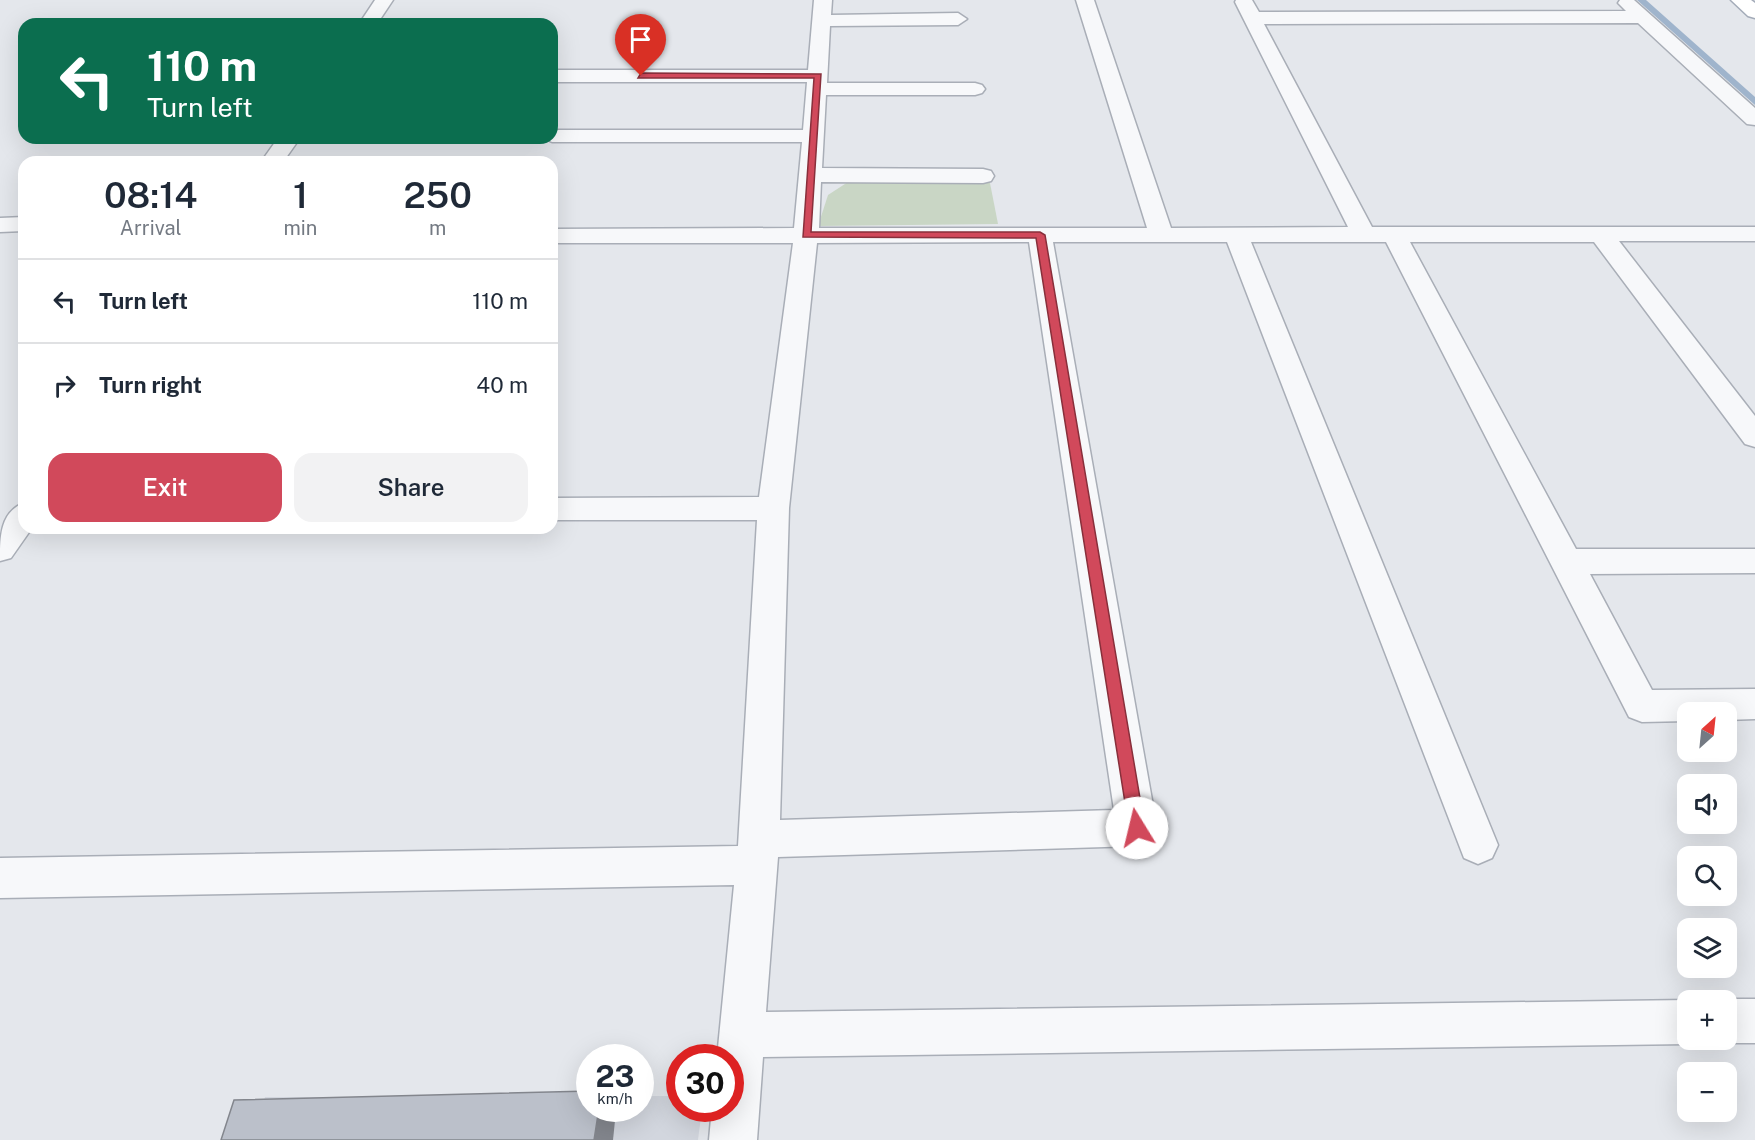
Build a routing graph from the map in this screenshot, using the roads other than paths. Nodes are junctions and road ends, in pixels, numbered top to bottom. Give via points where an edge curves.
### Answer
1 (384, 0) edge
2 (1085, 0) edge
3 (1623, 0) edge
4 (1740, 0) edge
5 (1248, 9) edge
6 (823, 10) edge
7 (1755, 12) edge
8 (1642, 17) junction
9 (372, 18) edge
10 (958, 19) dead end
11 (558, 76) edge
12 (817, 82) junction
13 (975, 89) dead end
14 (1755, 119) edge
15 (558, 136) edge
16 (813, 136) junction
17 (810, 175) junction
18 (982, 176) dead end
19 (18, 224) edge
20 (0, 225) edge
21 (1161, 234) junction
22 (1236, 234) junction
23 (1378, 234) junction
24 (1601, 234) junction
25 (1755, 234) edge
26 (806, 235) junction
27 (1040, 235) junction
28 (558, 236) edge
29 (1755, 437) edge
30 (773, 508) junction
31 (558, 509) edge
32 (18, 524) edge
33 (0, 549) edge
34 (1755, 561) edge
35 (1567, 562) junction
36 (1755, 704) edge
37 (1478, 845) dead end
38 (758, 852) junction
39 (0, 878) edge
40 (1737, 1021) edge
41 (1755, 1021) edge
42 (1677, 1022) edge
43 (741, 1035) junction
44 (733, 1140) edge

1 - 9 street
2 - 21 street
3 - 8 street
4 - 7 main road
5 - 8 street
5 - 23 street
6 - 10 street
6 - 12 street
8 - 14 street
11 - 12 street
12 - 13 street
12 - 16 street
15 - 16 street
16 - 17 street
17 - 18 street
17 - 26 street
19 - 20 street
21 - 22 street
21 - 27 street
22 - 23 street
22 - 37 street
23 - 24 street
23 - 35 street
24 - 25 street
24 - 29 street
26 - 27 street
26 - 28 street
26 - 30 street
27 - 38 street via 1137,828
30 - 31 street
30 - 38 street
32 - 33 street
34 - 35 street
35 - 36 street via 1642,706
38 - 39 street
38 - 43 street
40 - 41 street
42 - 43 street
43 - 44 street

